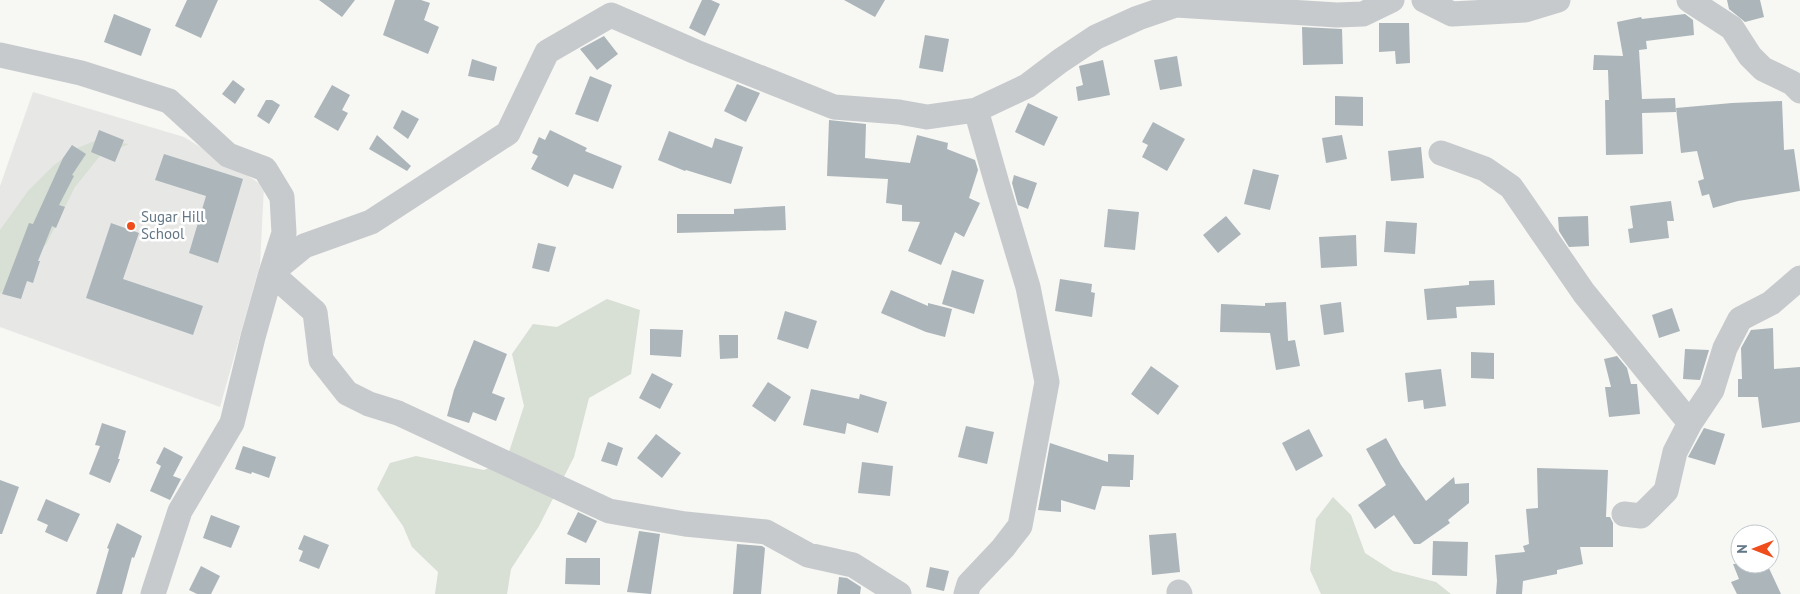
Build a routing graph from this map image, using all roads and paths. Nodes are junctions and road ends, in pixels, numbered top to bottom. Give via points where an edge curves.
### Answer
1 (1392, 0) edge
2 (1424, 0) edge
3 (1558, 0) edge
4 (1689, 0) edge
5 (1179, 2) edge
6 (0, 55) edge
7 (1800, 91) edge
8 (976, 110) junction
9 (1441, 153) dead end
10 (271, 273) junction
11 (1800, 278) edge
12 (1690, 423) junction
13 (1624, 514) dead end
14 (153, 594) edge
15 (899, 594) edge
16 (966, 594) edge

1 - 5 street via 1364,14 1337,15
2 - 3 street via 1452,14 1525,10
4 - 7 street via 1732,28 1750,56 1763,69 1792,83
5 - 8 street via 1096,37 1027,86
6 - 10 street via 81,72 169,101 228,155 265,169 282,197 283,206 284,233
8 - 10 street via 926,117 834,107 611,15 546,52 508,133 371,222 304,246
8 - 16 street via 1028,287 1047,382 1020,526 969,584
9 - 12 street via 1485,169 1511,187 1584,293
10 - 14 street via 232,423 180,512
10 - 15 street via 315,312 321,360 348,393 369,404 398,413 609,512 766,532 808,554 853,565
11 - 12 street via 1771,303 1740,319 1725,348 1712,390
12 - 13 street via 1674,452 1666,491 1641,516

